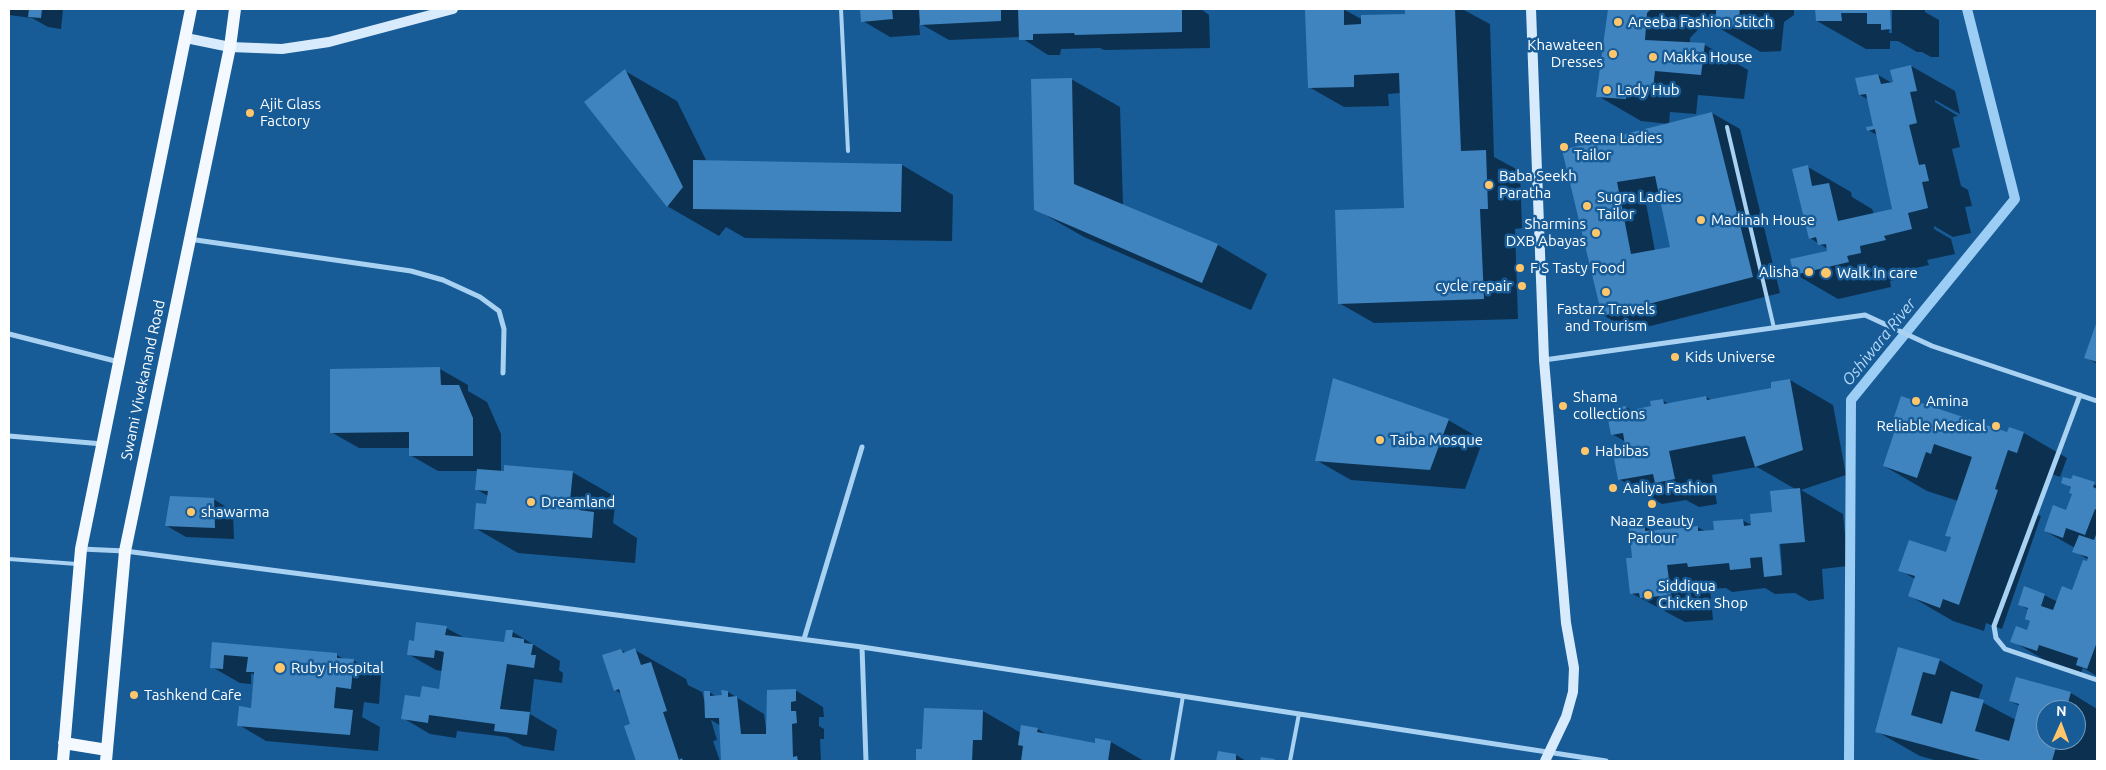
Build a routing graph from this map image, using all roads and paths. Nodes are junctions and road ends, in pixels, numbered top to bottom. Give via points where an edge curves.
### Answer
1 (191, 9) edge
2 (235, 9) edge
3 (453, 9) edge
4 (841, 9) edge
5 (1531, 9) edge
6 (186, 38) junction
7 (230, 47) junction
8 (1727, 127) dead end
9 (848, 151) dead end
10 (189, 239) junction
11 (1774, 328) junction
12 (9, 334) edge
13 (1544, 360) junction
14 (120, 362) junction
15 (503, 374) dead end
16 (2080, 395) junction
17 (2097, 401) edge
18 (9, 436) edge
19 (103, 444) junction
20 (862, 447) dead end
21 (81, 549) junction
22 (125, 551) junction
23 (9, 559) edge
24 (80, 564) junction
25 (804, 639) junction
26 (862, 647) junction
27 (2097, 680) edge
28 (1182, 696) junction
29 (1299, 714) junction
30 (64, 744) junction
31 (107, 756) edge
32 (1547, 757) edge
33 (63, 761) edge
34 (866, 761) edge
35 (1172, 761) edge
36 (1290, 761) edge
37 (1606, 761) edge

1 - 6 main road, Swami Vivekanand Road
2 - 7 main road, Swami Vivekanand Road
3 - 7 street via 329,42 282,49
4 - 9 lane
5 - 13 street
6 - 7 street
6 - 14 main road, Swami Vivekanand Road
7 - 10 main road, Swami Vivekanand Road
8 - 11 lane
10 - 15 street via 411,271 443,280 480,297 499,311 504,329
10 - 22 main road, Swami Vivekanand Road
11 - 13 street
11 - 16 street via 1866,315 1932,346
12 - 14 street
13 - 32 street via 1566,623 1574,668 1573,692 1566,717
14 - 19 main road, Swami Vivekanand Road
16 - 17 street
16 - 27 street via 1994,626 1996,638 2005,649
18 - 19 street
19 - 21 main road, Swami Vivekanand Road
20 - 25 street
21 - 22 street
21 - 24 main road, Swami Vivekanand Road
22 - 25 street
22 - 31 main road, Swami Vivekanand Road
23 - 24 lane
24 - 30 main road, Swami Vivekanand Road
25 - 26 street
26 - 28 street
26 - 34 street
28 - 29 street
28 - 35 lane
29 - 32 street
29 - 36 lane
30 - 31 main road
30 - 33 main road, Swami Vivekanand Road
32 - 37 street

